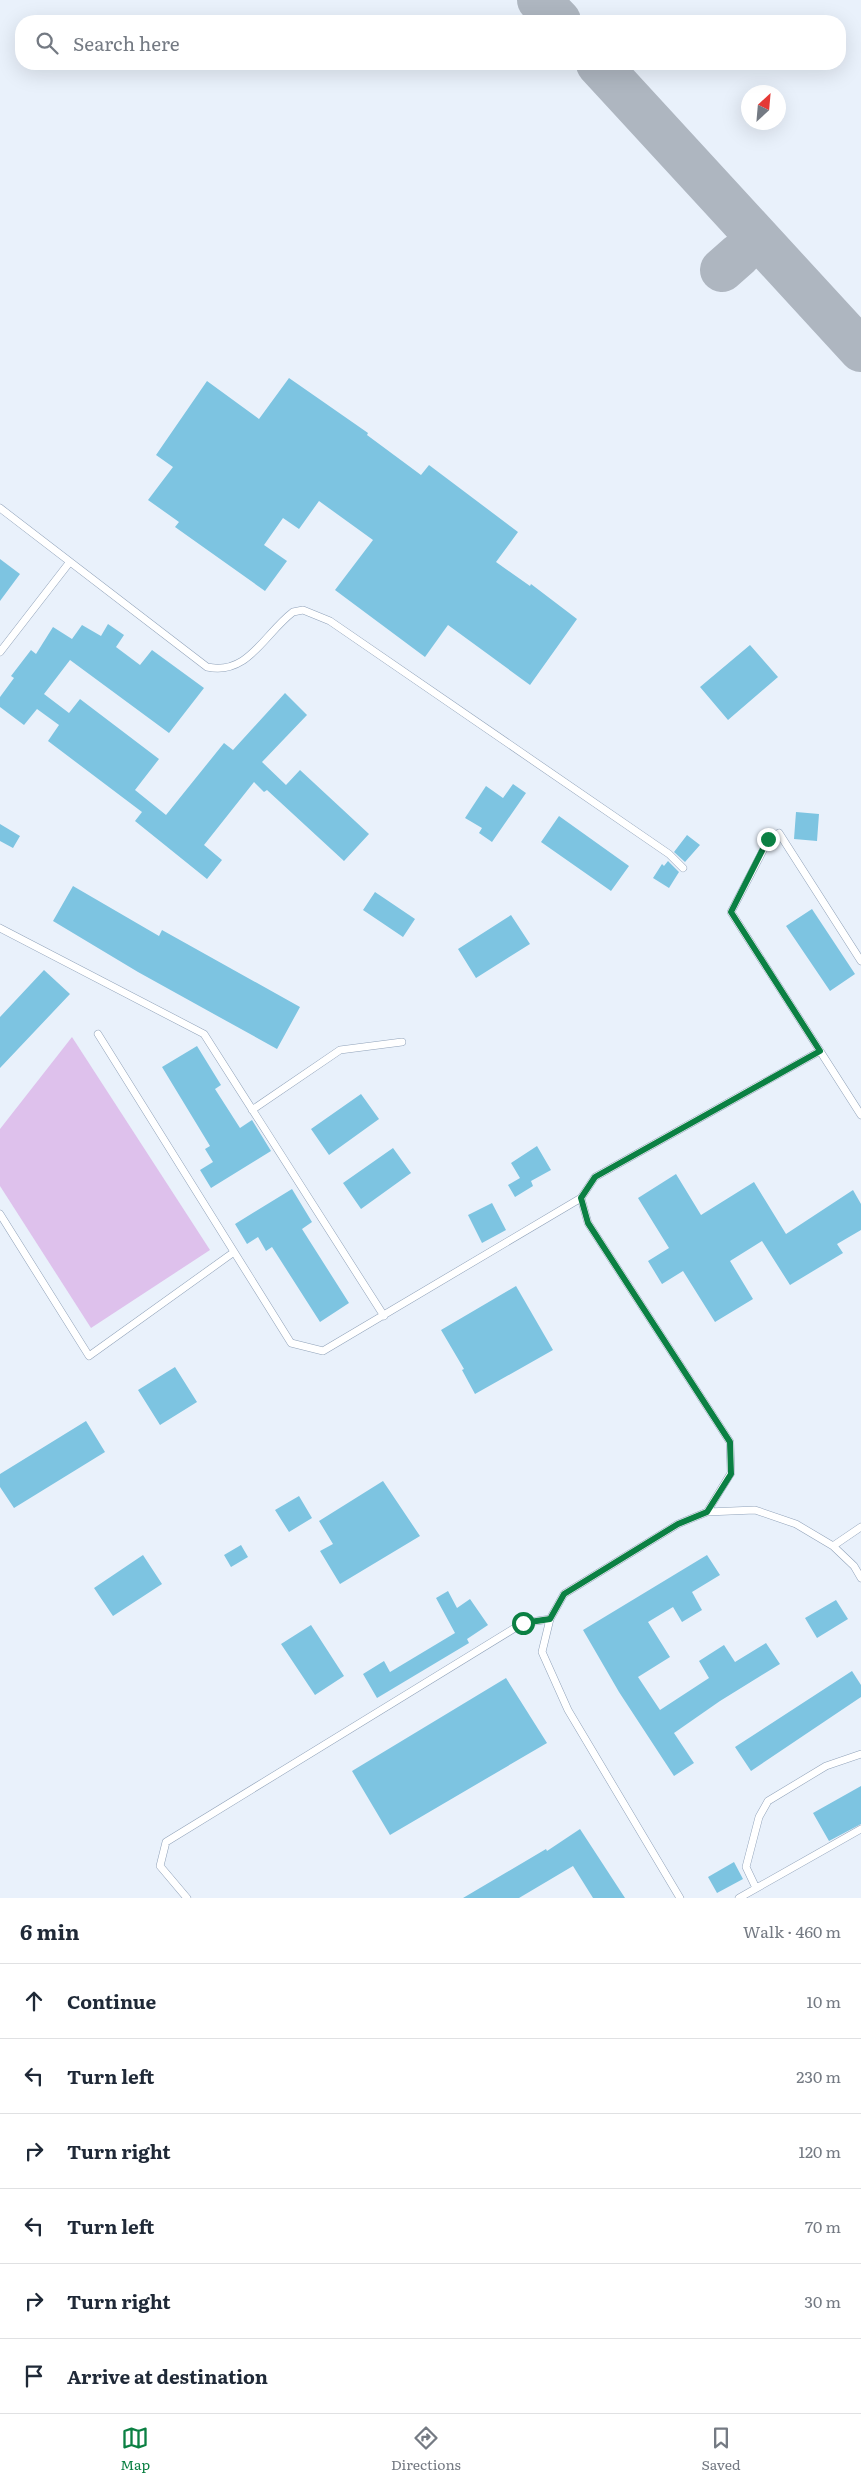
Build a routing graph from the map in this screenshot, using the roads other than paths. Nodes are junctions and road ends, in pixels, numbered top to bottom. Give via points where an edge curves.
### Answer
1 (0, 508) edge
2 (70, 563) junction
3 (0, 652) edge
4 (683, 868) dead end
5 (0, 928) edge
6 (861, 961) edge
7 (98, 1034) dead end
8 (402, 1042) dead end
9 (820, 1051) junction
10 (252, 1110) junction
11 (861, 1115) edge
12 (581, 1198) junction
13 (0, 1214) edge
14 (234, 1252) junction
15 (384, 1316) junction
16 (707, 1512) junction
17 (861, 1527) edge
18 (833, 1546) junction
19 (861, 1578) edge
20 (550, 1619) junction
21 (861, 1754) edge
22 (861, 1828) edge
23 (756, 1888) junction
24 (187, 1898) edge
25 (680, 1898) edge
26 (739, 1898) edge

1 - 2 lane
2 - 3 lane
2 - 4 lane via 207,667 221,670 235,667 245,660 293,612 313,612 661,848
5 - 10 lane via 204,1034
6 - 9 lane via 779,833 768,839 731,912
7 - 14 lane
8 - 10 lane via 340,1050
9 - 11 lane
9 - 12 lane via 595,1177
10 - 15 lane
12 - 15 lane
12 - 16 lane via 588,1223 730,1442 731,1474
13 - 14 lane via 90,1356
14 - 15 lane via 291,1343 323,1351
16 - 18 lane via 755,1510 796,1524
16 - 20 lane via 678,1524 564,1594
17 - 18 lane
18 - 19 lane via 854,1566
20 - 24 lane via 523,1623 166,1842 160,1866
20 - 25 lane via 542,1652 568,1710
21 - 23 lane via 826,1766 768,1800 759,1817 746,1867
22 - 23 lane
23 - 26 lane

